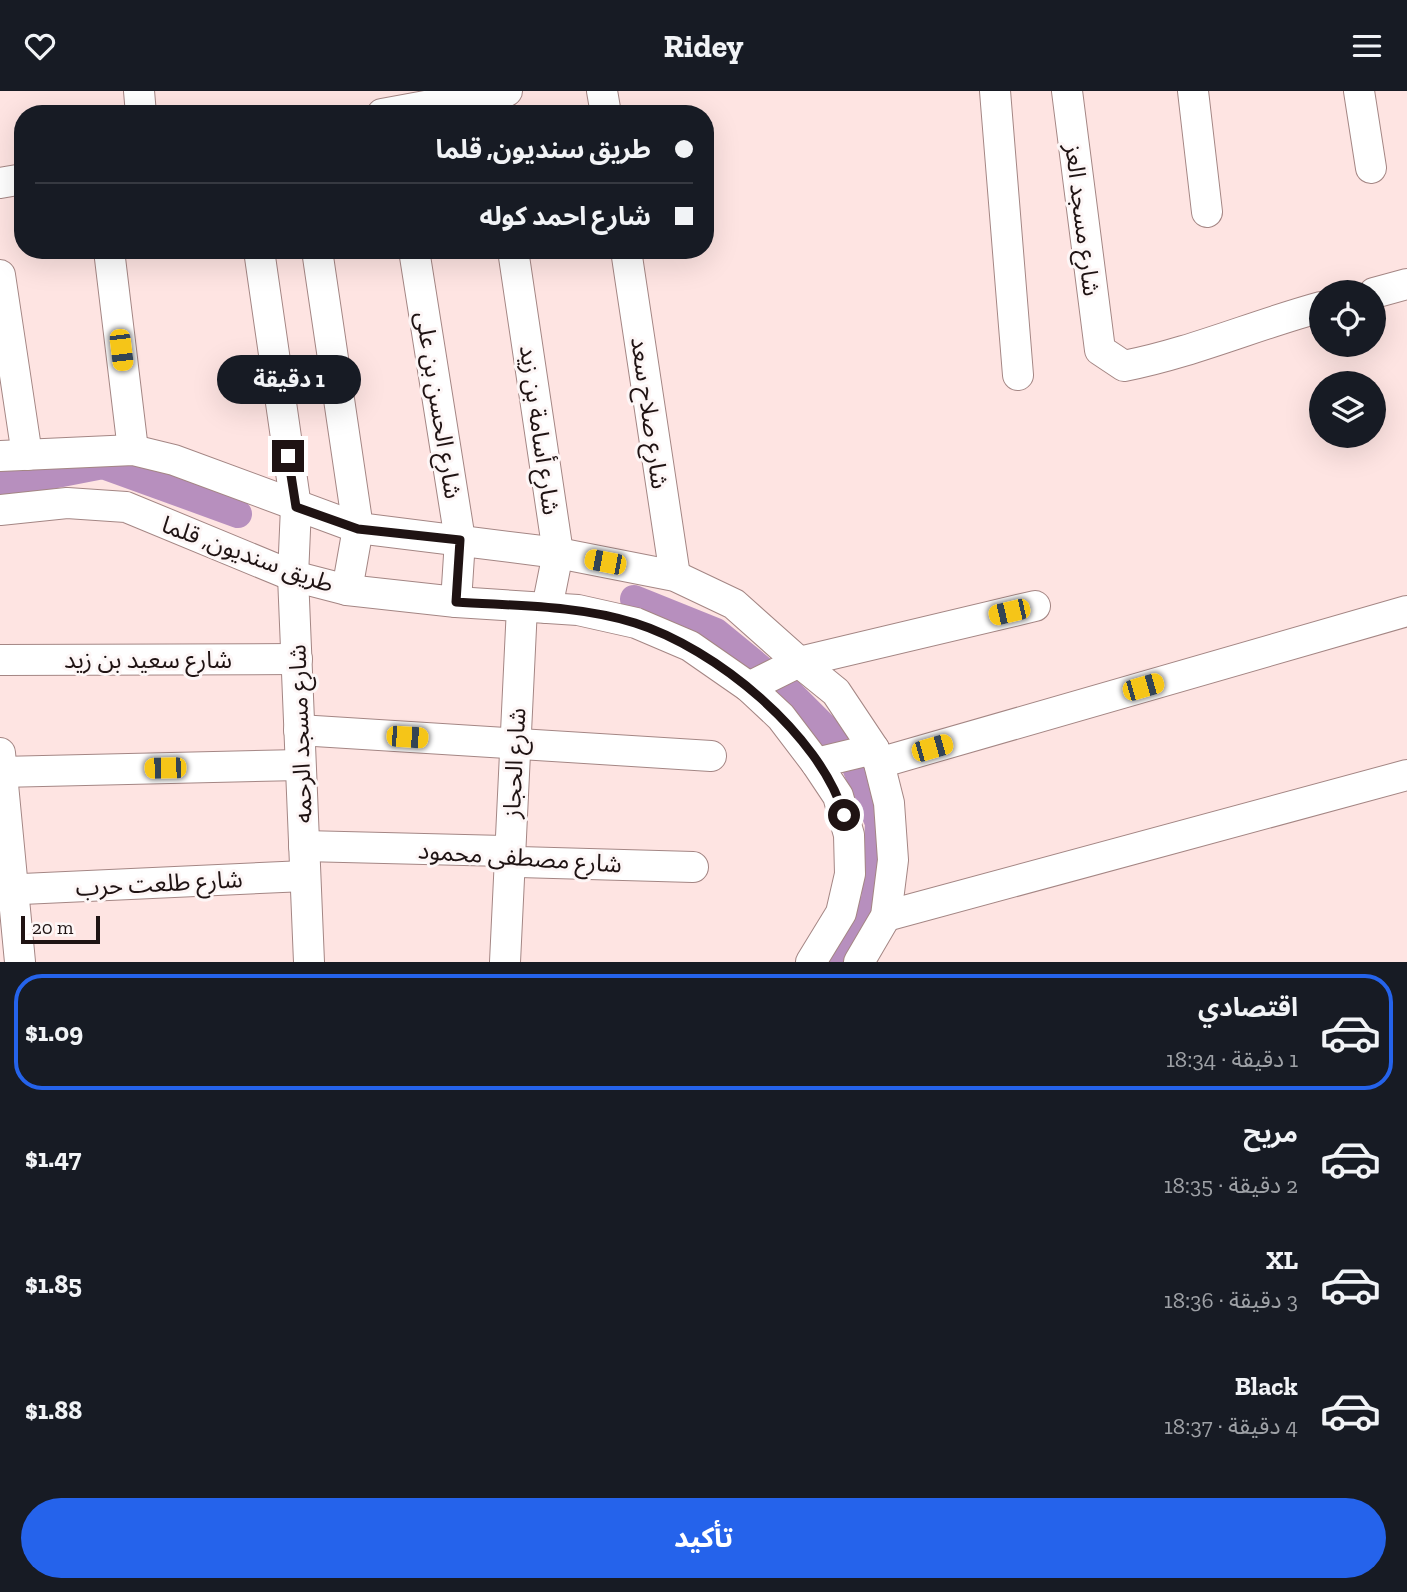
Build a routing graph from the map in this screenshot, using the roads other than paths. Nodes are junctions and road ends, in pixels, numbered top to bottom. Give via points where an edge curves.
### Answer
1 (995, 91) edge
2 (1067, 91) edge
3 (1193, 91) edge
4 (1359, 91) edge
5 (497, 100) edge
6 (455, 105) edge
7 (1371, 168) dead end
8 (1207, 212) dead end
9 (110, 259) edge
10 (260, 259) edge
11 (318, 259) edge
12 (415, 259) edge
13 (514, 259) edge
14 (627, 259) edge
15 (0, 275) edge
16 (1407, 285) edge
17 (1386, 290) edge
18 (1309, 310) edge
19 (1018, 375) dead end
20 (132, 450) junction
21 (13, 455) edge
22 (296, 507) junction
23 (0, 510) edge
24 (358, 529) junction
25 (460, 540) junction
26 (558, 553) junction
27 (293, 576) junction
28 (675, 576) junction
29 (347, 590) junction
30 (456, 602) junction
31 (1035, 606) dead end
32 (535, 608) junction
33 (1407, 611) edge
34 (297, 659) junction
35 (0, 660) edge
36 (799, 662) junction
37 (749, 687) junction
38 (299, 730) junction
39 (515, 744) junction
40 (877, 756) junction
41 (711, 757) dead end
42 (817, 763) junction
43 (1, 765) edge
44 (300, 765) junction
45 (1407, 775) edge
46 (304, 846) junction
47 (510, 854) junction
48 (694, 867) dead end
49 (305, 876) junction
50 (7, 890) edge
51 (886, 916) junction
52 (20, 962) edge
53 (309, 962) edge
54 (505, 962) edge
55 (811, 962) edge
56 (859, 962) edge

1 - 19 street
2 - 18 street, شارع مسجد العز via 1100,350 1124,366 1151,361
3 - 8 street
4 - 7 street
5 - 6 street
9 - 20 street
10 - 22 street, شارع مسجد الرحمه
11 - 24 street
12 - 25 street, شارع الحسن بن على
13 - 26 street, شارع أسامة بن زيد
14 - 28 street, شارع صلاح سعد
15 - 21 street
16 - 17 street
20 - 21 street
20 - 22 street via 174,460
22 - 24 street
22 - 27 street, شارع مسجد الرحمه
23 - 27 street, طريق سنديون, قلما via 67,503 126,507
24 - 25 street
24 - 29 street
25 - 26 street
25 - 30 street, شارع الحسن بن على
26 - 28 street
26 - 32 street, شارع أسامة بن زيد
27 - 29 street, طريق سنديون, قلما
27 - 34 street, شارع مسجد الرحمه
28 - 36 street via 734,604
29 - 30 street, طريق سنديون, قلما
30 - 32 street, طريق سنديون, قلما
31 - 36 street
32 - 37 street, طريق سنديون, قلما via 578,610 636,623 690,646
32 - 39 street, شارع الحجاز
33 - 40 street
34 - 35 street, شارع سعيد بن زيد
34 - 38 street, شارع مسجد الرحمه
36 - 37 street
36 - 40 street via 836,692
37 - 42 street, طريق سنديون, قلما via 782,717
38 - 39 street
38 - 44 street, شارع مسجد الرحمه
39 - 41 street
39 - 47 street, شارع الحجاز
40 - 42 street
40 - 51 street via 889,803 893,860
42 - 55 street, طريق سنديون, قلما via 838,796 849,835 850,874 841,913
43 - 44 street
43 - 50 street
44 - 46 street, شارع مسجد الرحمه
45 - 51 street
46 - 47 street, شارع مصطفى محمود
46 - 49 street, شارع مسجد الرحمه
47 - 48 street, شارع مصطفى محمود via 519,862
47 - 54 street, شارع الحجاز
49 - 50 street, شارع طلعت حرب
49 - 53 street, شارع مسجد الرحمه
50 - 52 street
51 - 56 street

